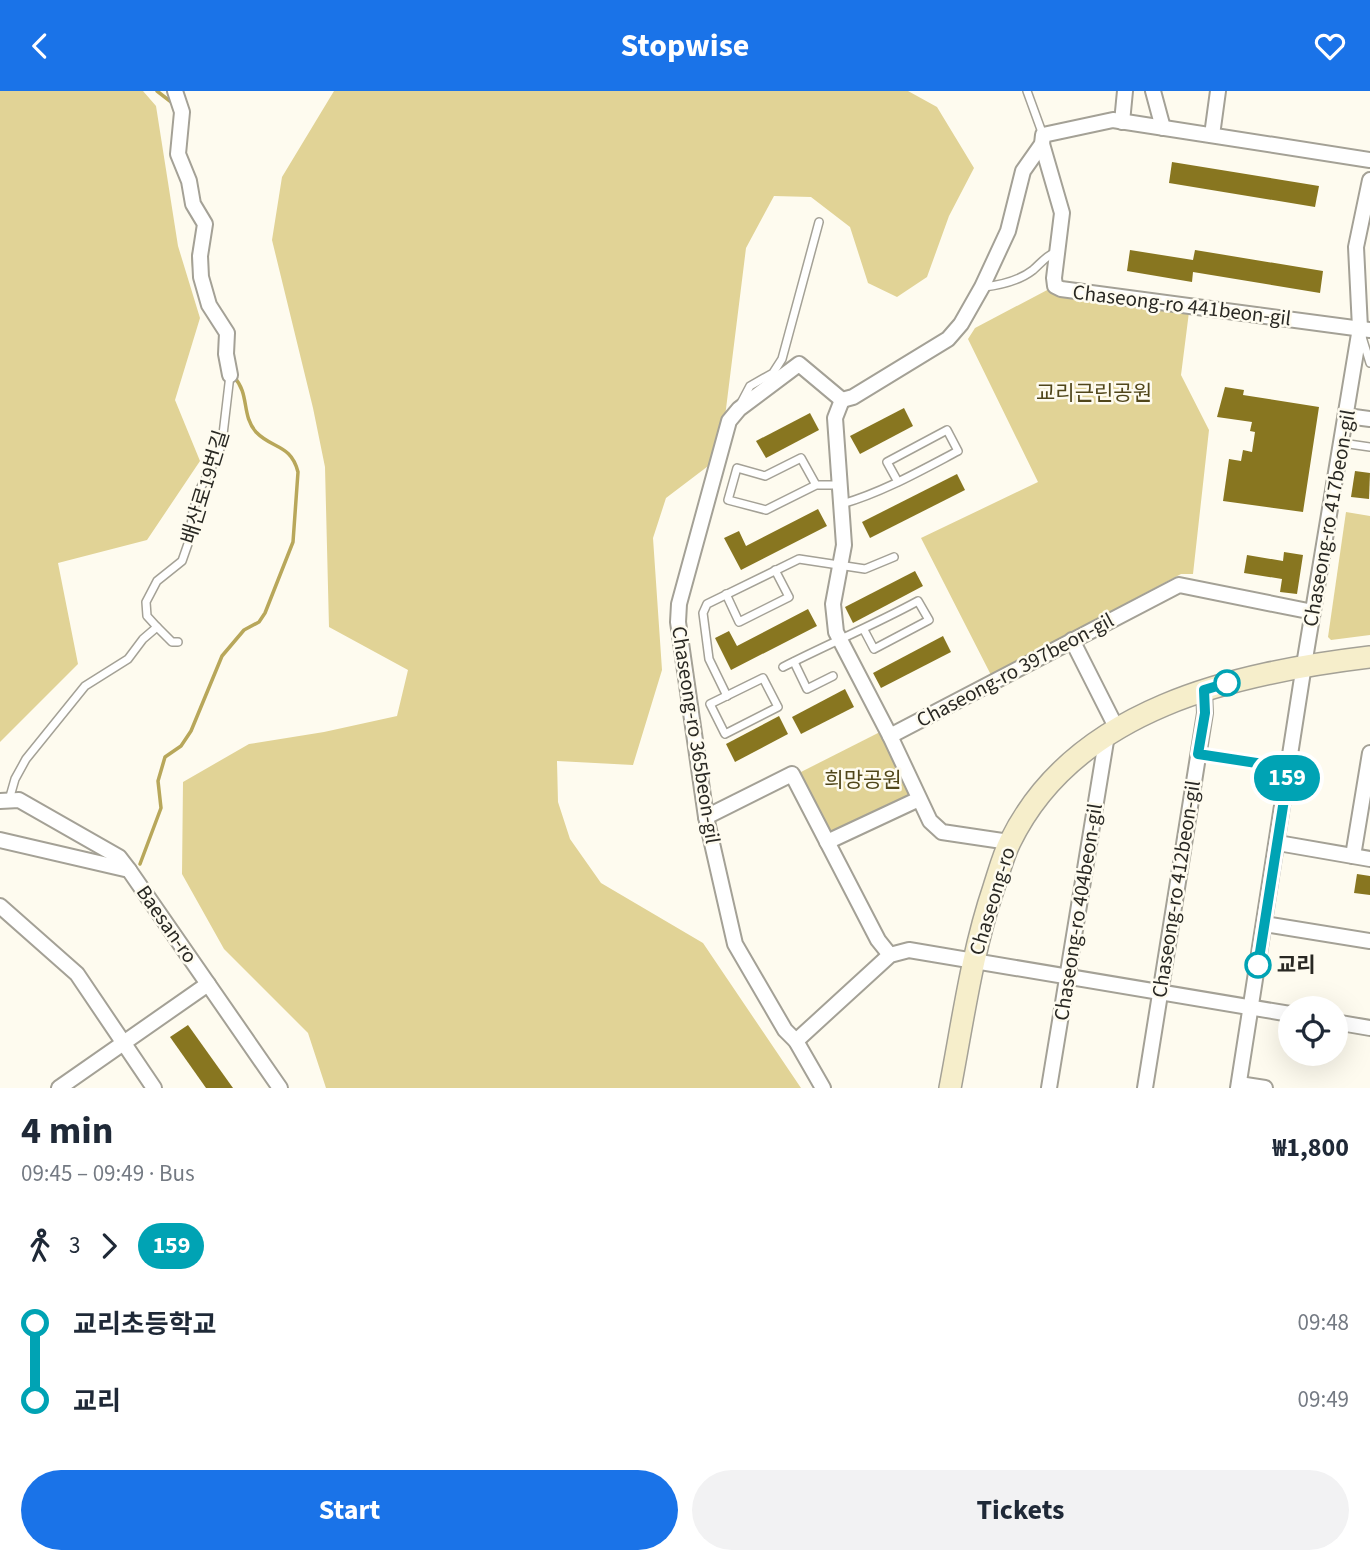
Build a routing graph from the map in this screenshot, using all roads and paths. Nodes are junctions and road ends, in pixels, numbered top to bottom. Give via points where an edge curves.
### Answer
1 (175, 91) edge
2 (1027, 91) edge
3 (1125, 91) edge
4 (1153, 91) edge
5 (1218, 91) edge
6 (1122, 121) junction
7 (1163, 128) junction
8 (1212, 135) junction
9 (1042, 140) junction
10 (1370, 160) edge
11 (1370, 180) edge
12 (819, 222) dead end
13 (1363, 247) edge
14 (1057, 252) junction
15 (982, 287) junction
16 (1365, 329) edge
17 (1370, 363) edge
18 (230, 374) joint
19 (842, 400) junction
20 (738, 409) junction
21 (1347, 416) junction
22 (1370, 419) edge
23 (1342, 443) junction
24 (1370, 447) edge
25 (898, 482) junction
26 (816, 485) junction
27 (839, 485) junction
28 (841, 504) junction
29 (894, 557) dead end
30 (841, 565) junction
31 (775, 570) junction
32 (726, 594) junction
33 (1313, 612) junction
34 (157, 627) junction
35 (864, 630) junction
36 (839, 639) junction
37 (1072, 640) junction
38 (178, 642) dead end
39 (1370, 657) edge
40 (794, 661) junction
41 (1304, 665) junction
42 (783, 667) dead end
43 (833, 676) dead end
44 (1204, 690) junction
45 (727, 696) junction
46 (1112, 732) junction
47 (890, 736) junction
48 (1198, 754) junction
49 (1369, 761) edge
50 (1289, 768) junction
51 (919, 799) junction
52 (4, 801) edge
53 (706, 817) junction
54 (0, 840) edge
55 (827, 842) junction
56 (1009, 842) junction
57 (1278, 843) junction
58 (1353, 856) junction
59 (1370, 859) edge
60 (130, 870) junction
61 (0, 906) edge
62 (1265, 923) junction
63 (1370, 941) edge
64 (890, 955) junction
65 (974, 961) junction
66 (1067, 976) junction
67 (208, 983) junction
68 (1160, 992) junction
69 (1251, 1007) junction
70 (1278, 1012) edge
71 (1348, 1024) edge
72 (1370, 1028) edge
73 (796, 1041) junction
74 (122, 1043) junction
75 (1238, 1086) edge
76 (58, 1088) edge
77 (153, 1088) edge
78 (280, 1088) edge
79 (823, 1088) edge
80 (950, 1088) edge
81 (1049, 1088) edge
82 (1145, 1088) edge
83 (1265, 1088) edge

1 - 18 street, 배산로19번길 via 182,112 178,154 193,204 205,224 201,277 209,305 227,333
2 - 9 lane
3 - 6 street
4 - 7 street
5 - 8 street
6 - 7 street
6 - 9 street via 1104,121
7 - 8 street
8 - 10 street
9 - 14 street, Chaseong-ro 441beon-gil via 1062,213
9 - 15 street via 1023,171 1008,231
11 - 13 street, Chaseong-ro 417beon-gil
12 - 20 lane via 782,359 773,373 750,386
13 - 16 street, Chaseong-ro 417beon-gil
14 - 15 lane via 1017,279
14 - 16 street, Chaseong-ro 441beon-gil via 1055,286 1062,289
15 - 19 street via 948,339
16 - 17 lane
16 - 21 street, Chaseong-ro 417beon-gil
18 - 34 lane, 배산로19번길 via 222,443 200,489 182,561 157,581 146,602 146,616
19 - 20 street, Chaseong-ro 365beon-gil via 799,364
19 - 27 street via 835,418
20 - 53 street, Chaseong-ro 365beon-gil via 729,421 678,614
21 - 22 street
21 - 23 street, Chaseong-ro 417beon-gil
23 - 24 lane
23 - 33 street, Chaseong-ro 417beon-gil
25 - 25 lane via 958,451 947,430 887,461
25 - 28 lane
26 - 26 lane via 801,457 765,476 737,468 728,500 766,510
26 - 27 lane
27 - 28 street
28 - 30 street
29 - 30 lane via 864,569
30 - 31 lane via 799,559
30 - 36 street via 833,604
31 - 32 lane
31 - 32 lane via 789,597 739,621
32 - 45 lane via 707,604 702,613 709,659
33 - 37 street, Chaseong-ro 397beon-gil via 1179,585
33 - 41 street, Chaseong-ro 417beon-gil
34 - 38 lane
34 - 52 lane via 128,659 85,686 26,759
35 - 35 lane via 874,649 929,619 918,601
35 - 36 lane
36 - 40 lane
36 - 47 street
37 - 46 street
37 - 47 street, Chaseong-ro 397beon-gil
39 - 41 main road, Chaseong-ro
40 - 42 lane
40 - 43 lane via 807,689
41 - 44 main road, Chaseong-ro
41 - 50 street, Chaseong-ro 417beon-gil
44 - 46 main road, Chaseong-ro
44 - 48 street, Chaseong-ro 412beon-gil
45 - 45 lane via 710,704 725,734 778,707 763,678
46 - 56 main road, Chaseong-ro via 1055,776
46 - 66 street, Chaseong-ro 404beon-gil
47 - 51 street
48 - 50 lane
48 - 68 street, Chaseong-ro 412beon-gil
49 - 58 street
50 - 57 street, Chaseong-ro 417beon-gil
51 - 55 street
51 - 56 street via 930,821 942,832
52 - 60 street via 19,800 119,857
53 - 55 street via 792,774
53 - 73 street, Chaseong-ro 365beon-gil via 736,944 785,1030
54 - 60 street, Baesan-ro
55 - 64 street
56 - 65 main road, Chaseong-ro
57 - 58 street
57 - 62 street, Chaseong-ro 417beon-gil
58 - 59 street
60 - 67 street, Baesan-ro
61 - 74 street via 77,974
62 - 63 street
62 - 69 street, Chaseong-ro 417beon-gil
64 - 65 street via 909,950
64 - 73 street
65 - 66 street
65 - 80 main road, Chaseong-ro
66 - 68 street
66 - 81 street, Chaseong-ro 404beon-gil
67 - 74 street
67 - 78 street, Baesan-ro
68 - 69 street
68 - 82 street, Chaseong-ro 412beon-gil
69 - 70 street
69 - 75 street, Chaseong-ro 417beon-gil
71 - 72 street
73 - 79 street, Chaseong-ro 365beon-gil
74 - 76 street
74 - 77 street
75 - 83 street

